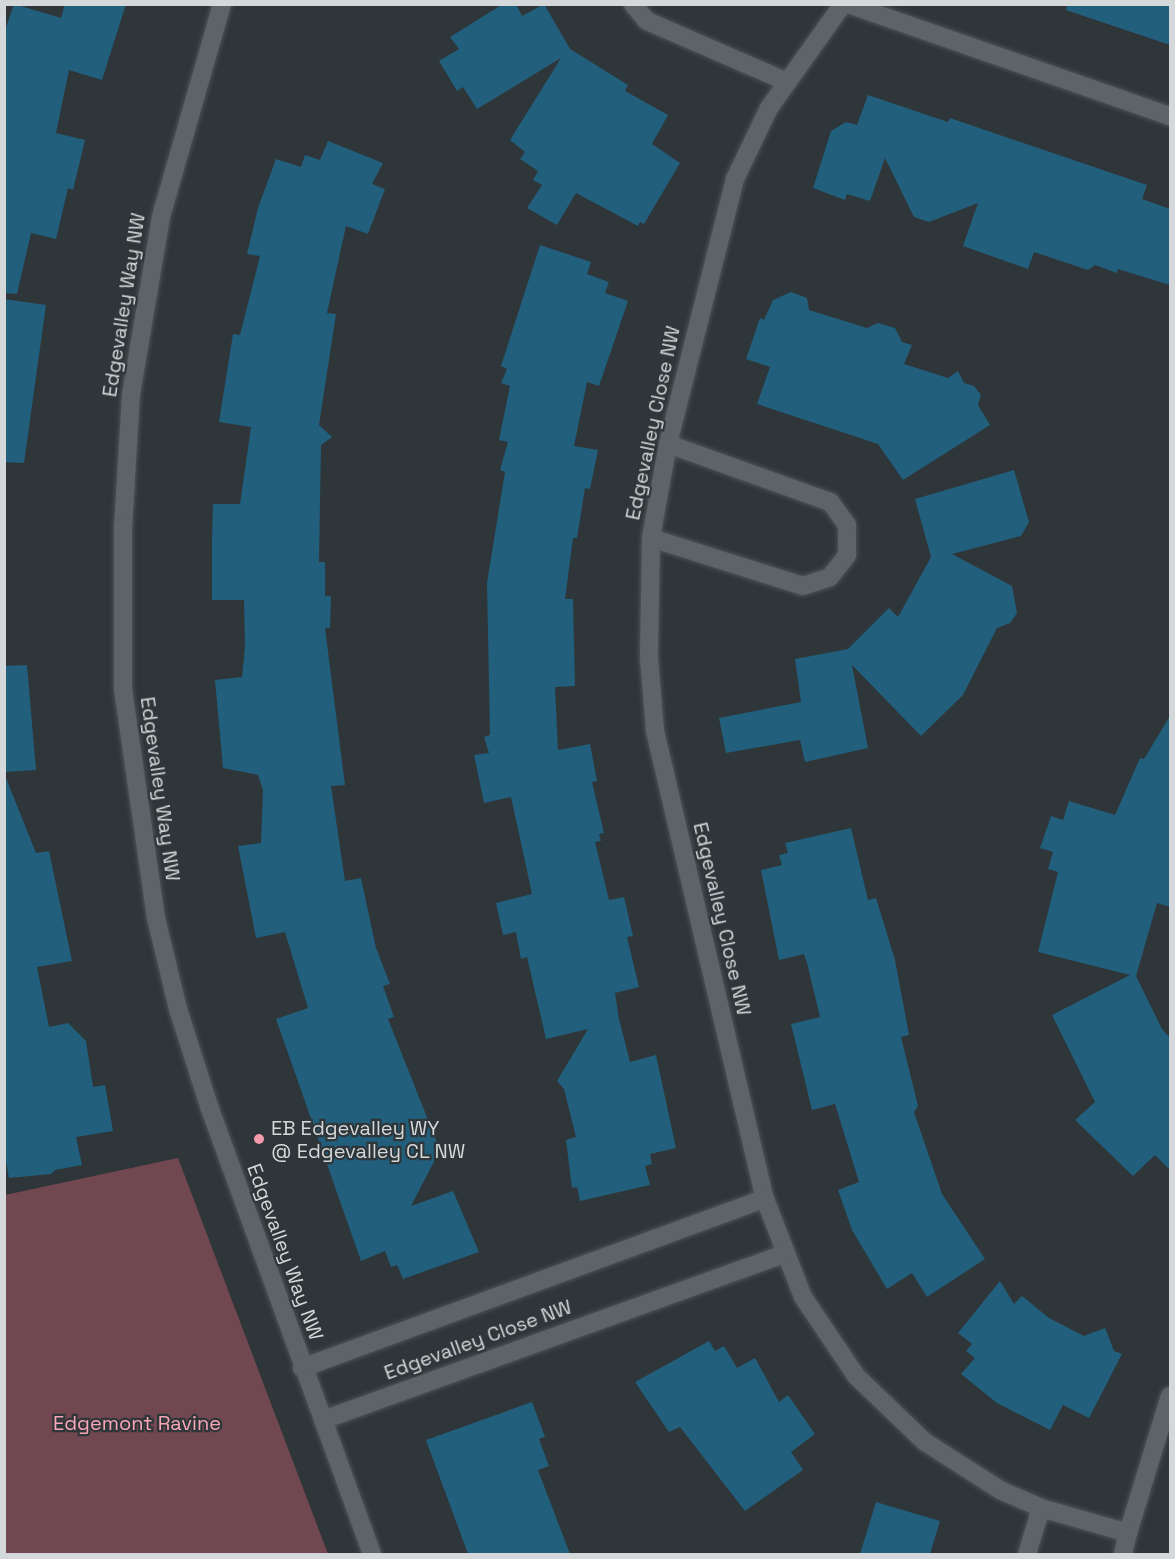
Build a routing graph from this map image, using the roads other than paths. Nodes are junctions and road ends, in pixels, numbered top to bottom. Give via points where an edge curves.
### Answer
1 (222, 4) edge
2 (633, 4) edge
3 (843, 4) edge
4 (848, 4) edge
5 (785, 81) junction
6 (1170, 116) edge
7 (668, 444) junction
8 (651, 538) junction
9 (765, 1199) junction
10 (783, 1254) junction
11 (302, 1368) junction
12 (1170, 1396) edge
13 (323, 1420) junction
14 (1041, 1508) junction
15 (1128, 1533) junction
16 (372, 1554) edge
17 (1027, 1554) edge
18 (1123, 1554) edge

1 - 11 street, Edgevalley Way NW via 161,217 131,394 123,527 123,689 156,918 178,1009
2 - 5 street via 647,21
3 - 5 street, Edgevalley Close NW
4 - 6 street
5 - 7 street, Edgevalley Close NW via 751,141 725,208
7 - 8 street, Edgevalley Close NW
7 - 8 street via 830,502 848,525 847,555 830,577 803,586
8 - 9 street, Edgevalley Close NW via 649,658 655,731
9 - 10 street, Edgevalley Close NW
9 - 11 street, Edgevalley Close NW
10 - 13 street, Edgevalley Close NW
10 - 14 street, Edgevalley Close NW via 828,1338 889,1411 961,1468
11 - 13 street, Edgevalley Way NW
12 - 15 street
13 - 16 street, Edgevalley Way NW
14 - 15 street, Edgevalley Close NW
14 - 17 street
15 - 18 street

